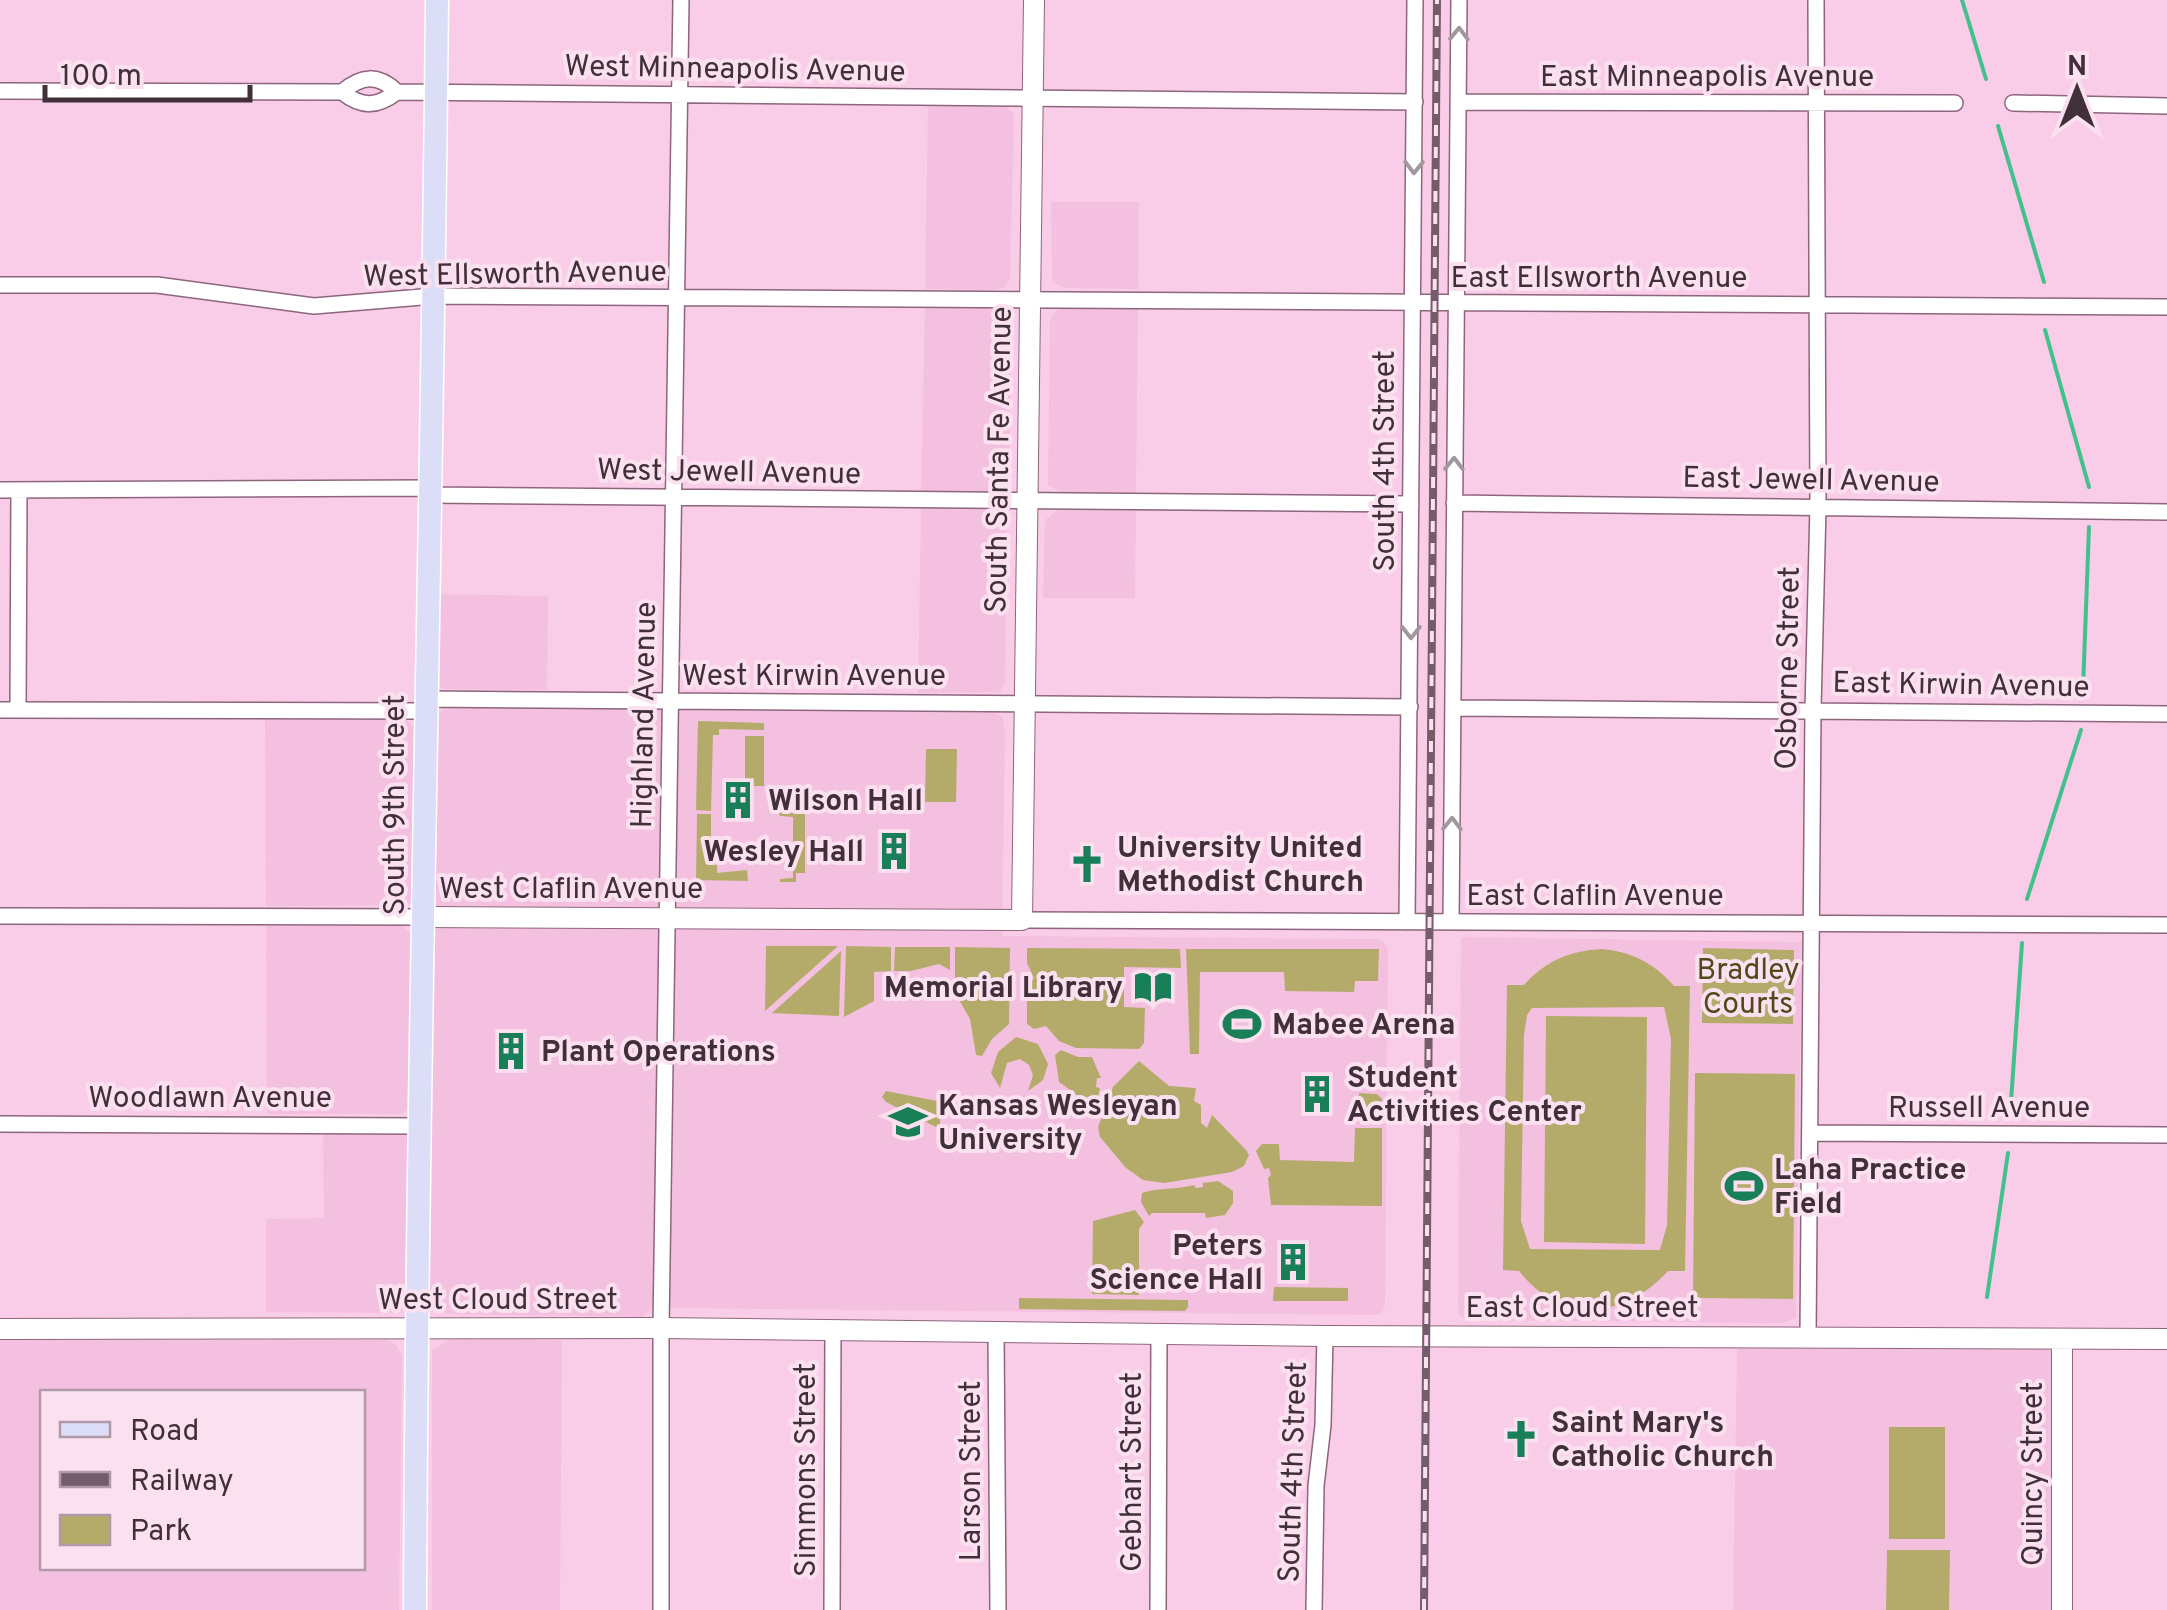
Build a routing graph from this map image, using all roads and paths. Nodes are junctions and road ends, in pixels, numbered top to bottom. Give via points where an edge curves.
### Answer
1 (436, 0) edge
2 (681, 0) edge
3 (1034, 0) edge
4 (1415, 0) edge
5 (1459, 0) edge
6 (1816, 0) edge
7 (0, 92) edge
8 (342, 92) junction
9 (397, 92) junction
10 (436, 92) junction
11 (680, 95) junction
12 (1033, 98) junction
13 (1415, 102) junction
14 (1458, 102) junction
15 (2012, 103) dead end
16 (1814, 104) junction
17 (1955, 104) dead end
18 (2167, 106) edge
19 (0, 286) edge
20 (434, 296) junction
21 (676, 299) junction
22 (1032, 301) junction
23 (1412, 303) junction
24 (1457, 303) junction
25 (1818, 305) junction
26 (2167, 306) edge
27 (0, 490) edge
28 (19, 490) junction
29 (429, 491) junction
30 (673, 498) junction
31 (1028, 502) junction
32 (1454, 503) junction
33 (1411, 504) junction
34 (1818, 506) junction
35 (2167, 512) edge
36 (672, 701) junction
37 (1024, 704) junction
38 (424, 705) junction
39 (1410, 707) junction
40 (1454, 708) junction
41 (0, 710) edge
42 (18, 710) junction
43 (1813, 710) junction
44 (2167, 714) edge
45 (0, 916) edge
46 (423, 917) junction
47 (668, 920) junction
48 (1022, 920) junction
49 (1407, 922) junction
50 (1451, 922) junction
51 (1812, 923) junction
52 (2167, 925) edge
53 (0, 1124) edge
54 (419, 1126) junction
55 (1812, 1133) junction
56 (2167, 1136) edge
57 (660, 1328) junction
58 (0, 1329) edge
59 (417, 1329) junction
60 (833, 1330) junction
61 (996, 1332) junction
62 (1159, 1334) junction
63 (1325, 1336) junction
64 (1808, 1338) junction
65 (2062, 1339) junction
66 (2167, 1339) edge
67 (415, 1610) edge
68 (662, 1610) edge
69 (832, 1610) edge
70 (998, 1610) edge
71 (1158, 1610) edge
72 (1314, 1610) edge
73 (2062, 1610) edge

1 - 10 main road, South 9th Street
2 - 11 street, Highland Avenue
3 - 12 main road, South Santa Fe Avenue
4 - 13 street, South 4th Street
14 -> 5 street
6 - 16 street, Osborne Street
7 - 8 street
8 - 9 street via 368,105
8 - 9 street via 370,77
9 - 10 street, West Minneapolis Avenue
10 - 11 street, West Minneapolis Avenue
10 - 20 main road, South 9th Street
11 - 12 street, West Minneapolis Avenue
11 - 21 street, Highland Avenue
12 - 13 street
12 - 22 main road, South Santa Fe Avenue
13 -> 23 street, South 4th Street
14 - 16 street, East Minneapolis Avenue
14 - 24 street
15 - 18 street
16 - 17 street, East Minneapolis Avenue
16 - 25 street, Osborne Street
19 - 20 street, West Ellsworth Avenue via 157,285 314,306
20 - 21 street, West Ellsworth Avenue
20 - 29 main road, South 9th Street
21 - 22 street, West Ellsworth Avenue
21 - 30 street, Highland Avenue
22 - 23 street, East Ellsworth Avenue
22 - 31 main road, South Santa Fe Avenue
23 - 24 street, East Ellsworth Avenue
23 - 33 street, South 4th Street
24 - 25 street, East Ellsworth Avenue
32 -> 24 street
25 - 26 street, East Ellsworth Avenue
25 - 34 street, Osborne Street
27 - 28 street, West Jewell Avenue
28 - 29 street, West Jewell Avenue
28 - 42 street
29 - 30 street, West Jewell Avenue
29 - 38 main road, South 9th Street
30 - 31 street, West Jewell Avenue
30 - 36 street, Highland Avenue
31 - 33 street
31 - 37 main road, South Santa Fe Avenue
32 - 34 street, East Jewell Avenue
32 - 40 street
33 -> 39 street, South 4th Street
34 - 35 street, East Jewell Avenue
34 - 43 street, Osborne Street
36 - 37 street, West Kirwin Avenue
36 - 38 street, West Kirwin Avenue
36 - 47 street, Highland Avenue
37 - 39 street
37 - 48 main road, South Santa Fe Avenue
38 - 42 street, West Kirwin Avenue
38 - 46 main road, South 9th Street
39 - 49 street, South 4th Street
40 - 43 street, East Kirwin Avenue
50 -> 40 street
41 - 42 street, West Kirwin Avenue
43 - 44 street, East Kirwin Avenue
43 - 51 street, Osborne Street
45 - 46 street, West Claflin Avenue
46 - 47 main road, West Claflin Avenue
46 - 54 main road, South 9th Street
47 - 48 main road, West Claflin Avenue
47 - 57 street, Highland Avenue
48 - 49 street, East Claflin Avenue
49 - 50 street, East Claflin Avenue
50 - 51 street, East Claflin Avenue
51 - 52 street, East Claflin Avenue
51 - 55 street, Osborne Street
53 - 54 street, Woodlawn Avenue
54 - 59 main road, South 9th Street
55 - 56 street, Russell Avenue
55 - 64 street, Osborne Street
57 - 59 main road, West Cloud Street
57 - 60 main road, West Cloud Street
57 - 68 street, Highland Avenue
58 - 59 main road, West Cloud Street
59 - 67 main road, South 9th Street
60 - 61 main road, West Cloud Street
60 - 69 street, Simmons Street
61 - 62 main road, East Cloud Street
61 - 70 street, Larson Street
62 - 63 main road, East Cloud Street
62 - 71 street, Gebhart Street
63 - 64 main road, East Cloud Street
63 - 72 street, South 4th Street
64 - 65 main road, East Cloud Street
65 - 66 main road, East Cloud Street
65 - 73 main road, Quincy Street

